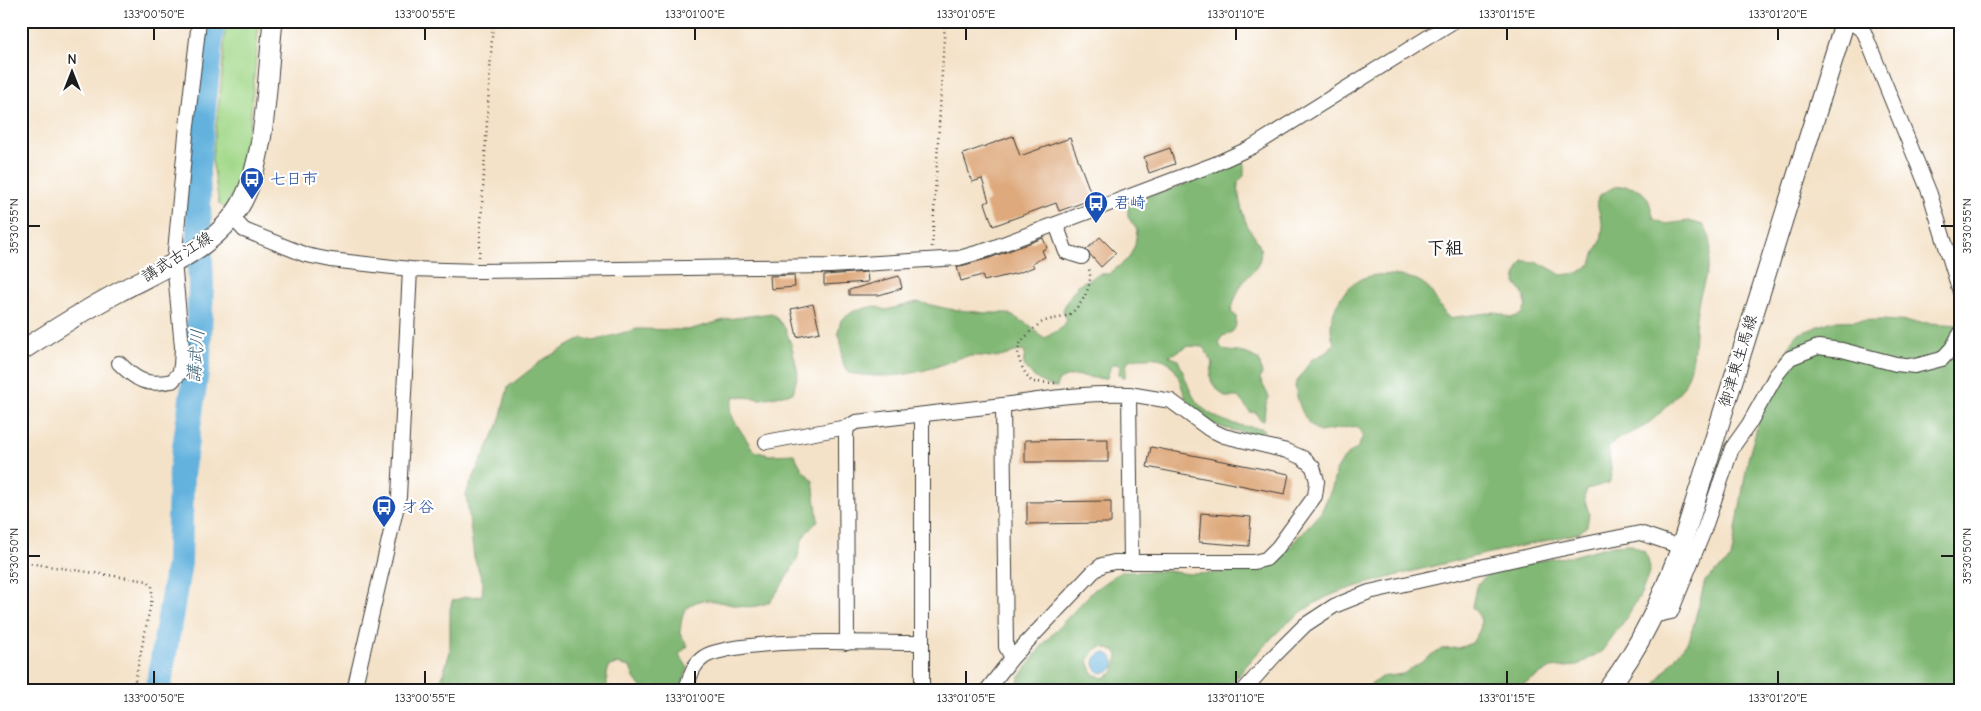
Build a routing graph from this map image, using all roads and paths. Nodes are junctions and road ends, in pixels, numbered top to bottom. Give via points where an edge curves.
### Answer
1 (199, 21) edge
2 (273, 21) edge
3 (493, 21) edge
4 (945, 21) edge
5 (1454, 21) edge
6 (1845, 21) edge
7 (1850, 21) edge
8 (226, 224) junction
9 (1056, 224) junction
10 (1082, 257) joint
11 (932, 259) junction
12 (178, 260) junction
13 (410, 269) junction
14 (478, 271) junction
15 (1960, 292) edge
16 (1960, 334) edge
17 (21, 351) edge
18 (119, 363) dead end
19 (1129, 394) junction
20 (1067, 396) junction
21 (1003, 405) junction
22 (922, 415) junction
23 (847, 427) junction
24 (766, 442) dead end
25 (1681, 547) junction
26 (21, 562) edge
27 (1131, 562) junction
28 (1653, 616) junction
29 (847, 643) junction
30 (922, 643) junction
31 (1012, 658) junction
32 (993, 688) edge
33 (133, 690) edge
34 (354, 690) edge
35 (686, 690) edge
36 (922, 690) edge
37 (1244, 690) edge
38 (1607, 690) edge

1 - 12 street via 186,135
2 - 8 main road, 講武古江線 via 259,149 250,184
3 - 14 path
4 - 11 path
5 - 9 street via 1252,147
6 - 25 main road, 御津東生馬線
7 - 15 street via 1864,32 1930,194
8 - 12 main road, 講武古江線
8 - 13 street via 306,255
9 - 10 street via 1066,252
9 - 11 street via 972,256
10 - 20 path via 1090,273 1090,283 1083,299 1067,316 1037,325 1020,343 1018,351 1026,375 1032,382 1060,384
11 - 14 street via 830,266
12 - 17 main road, 講武古江線 via 52,330
12 - 18 street via 182,348 179,374 168,382 140,381
13 - 14 street
13 - 34 street via 399,497
16 - 28 street via 1942,359 1915,366 1818,347 1790,358 1732,448 1671,612
19 - 20 street
19 - 27 street
19 - 27 street via 1171,401 1209,430 1303,458 1313,467 1317,481 1315,496 1266,559 1254,562
20 - 21 street
21 - 22 street
21 - 31 street via 1006,647
22 - 23 street via 856,422
22 - 30 street
23 - 24 street
23 - 29 street
25 - 28 main road, 御津東生馬線
25 - 37 street via 1640,533 1619,536 1369,592 1334,606 1305,625
26 - 33 path via 148,582 152,586
27 - 31 street via 1102,565 1093,572
28 - 38 main road, 御津東生馬線 via 1632,656
29 - 30 street
29 - 35 street via 761,644 706,655 693,668
30 - 36 street
31 - 32 street

